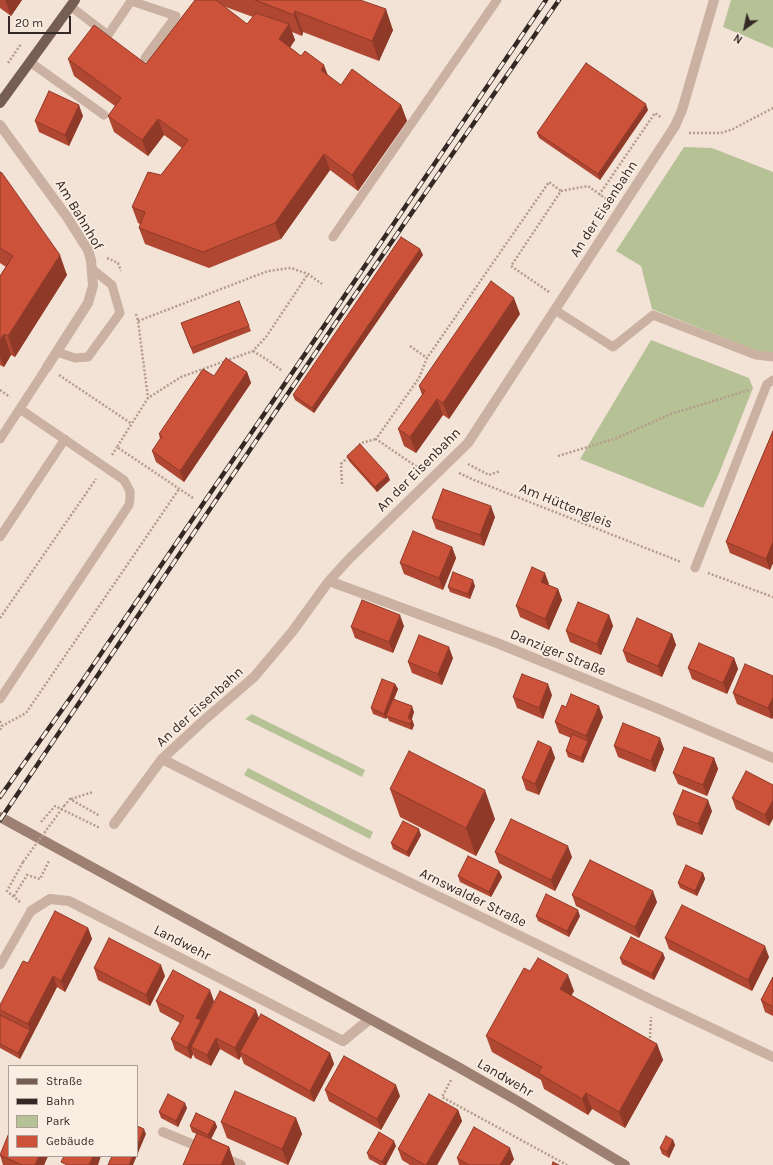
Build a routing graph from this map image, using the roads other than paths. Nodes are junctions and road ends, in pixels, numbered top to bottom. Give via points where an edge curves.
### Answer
1 (130, 0) edge
2 (497, 0) edge
3 (714, 0) edge
4 (72, 3) edge
5 (145, 58) dead end
6 (30, 62) junction
7 (0, 103) edge
8 (104, 115) dead end
9 (0, 125) edge
10 (333, 237) dead end
11 (92, 269) junction
12 (555, 310) junction
13 (57, 352) junction
14 (773, 357) edge
15 (47, 367) joint
16 (770, 382) edge
17 (20, 408) junction
18 (0, 439) edge
19 (65, 439) junction
20 (0, 537) edge
21 (695, 568) road end
22 (329, 581) junction
23 (0, 699) edge
24 (773, 758) edge
25 (162, 759) junction
26 (0, 817) edge
27 (114, 824) road end
28 (31, 911) joint
29 (0, 965) edge
30 (370, 1019) junction
31 (773, 1057) edge
32 (164, 1132) dead end
33 (242, 1165) edge
34 (625, 1165) edge

1 - 4 lane via 108,35
1 - 5 lane via 176,16
2 - 10 lane
3 - 12 street, An der Eisenbahn via 682,110 674,126
4 - 6 main road
6 - 7 main road
6 - 8 lane
9 - 11 street, Am Bahnhof via 67,216 88,250
11 - 13 street, Am Bahnhof via 93,286 88,303
11 - 13 lane via 112,285 120,313 88,357 75,358
12 - 14 lane via 613,347 653,315 756,355
12 - 22 street, An der Eisenbahn via 468,443
13 - 15 street, Am Bahnhof
15 - 17 lane, Am Bahnhof
16 - 21 lane
17 - 18 lane, Am Bahnhof
17 - 19 lane
19 - 20 lane
19 - 23 lane via 127,483 129,505
22 - 24 street, Danziger Straße via 497,643
22 - 25 street, An der Eisenbahn via 292,632 254,677
25 - 27 street, An der Eisenbahn
25 - 31 street, Arnswalder Straße via 360,859
26 - 30 street, Landwehr
28 - 29 lane, Landwehr
28 - 30 street, Landwehr via 50,899 69,901 343,1041
30 - 34 street, Landwehr via 516,1100
32 - 33 street

